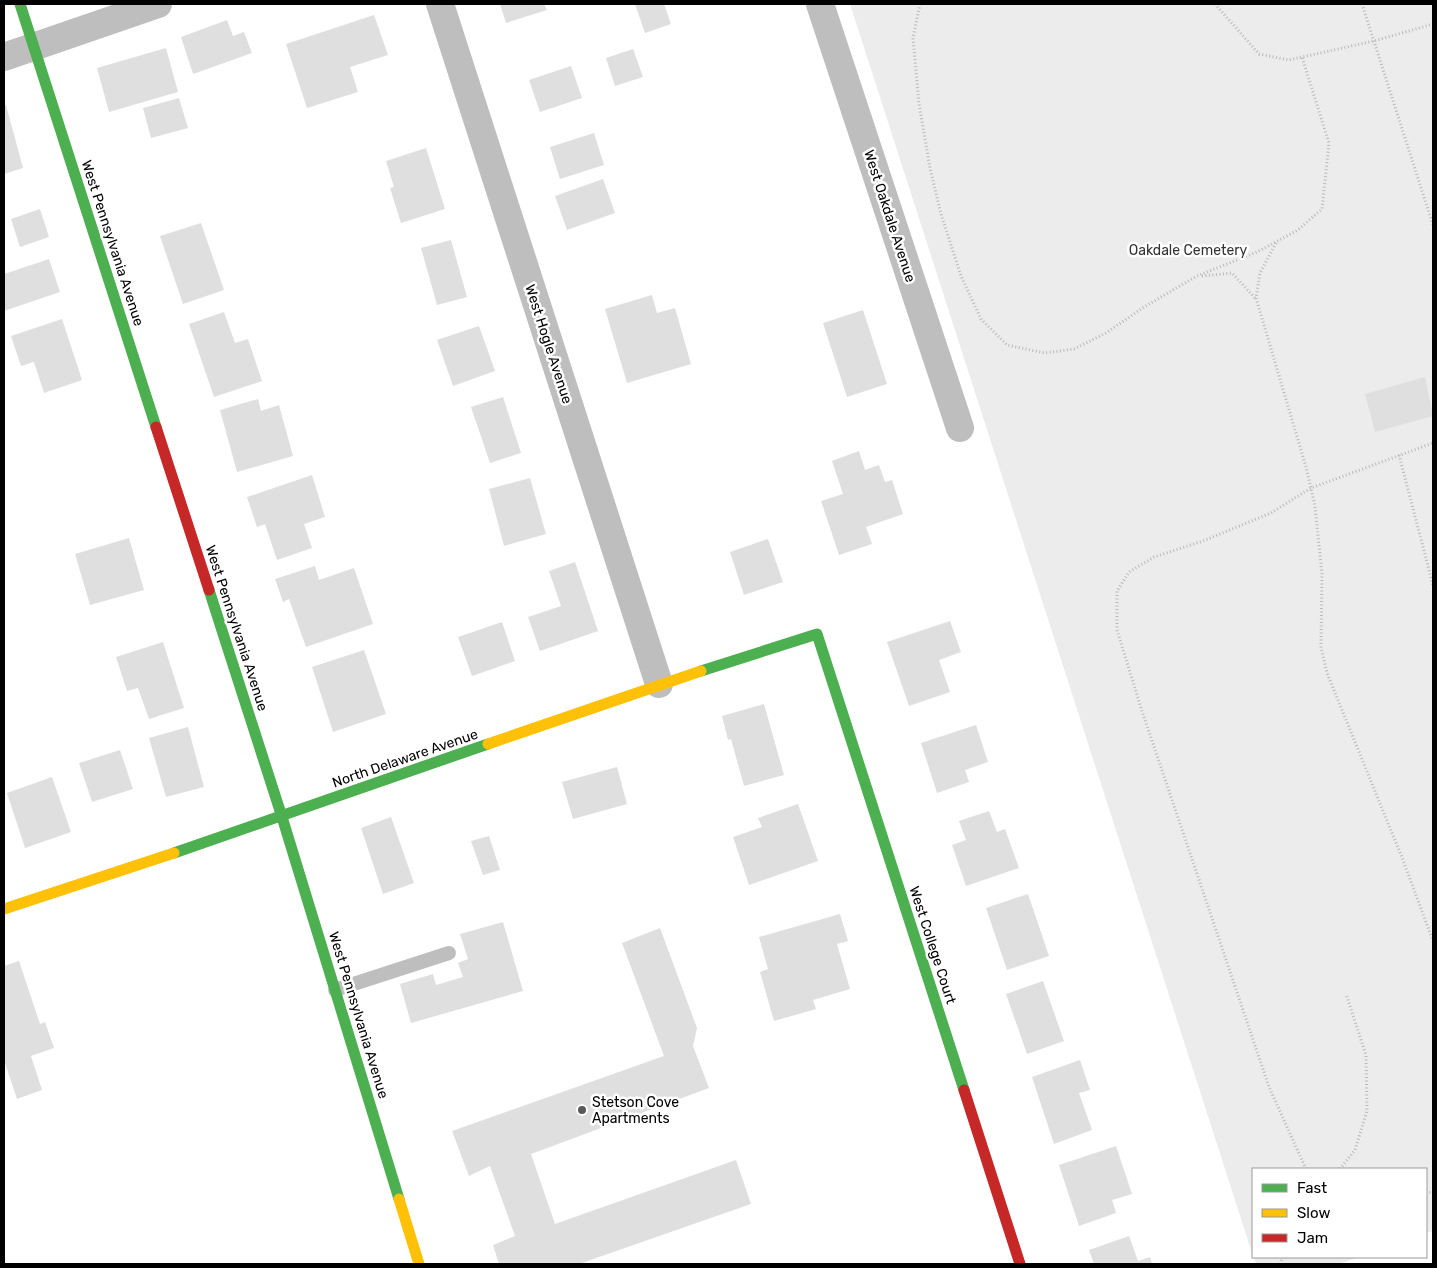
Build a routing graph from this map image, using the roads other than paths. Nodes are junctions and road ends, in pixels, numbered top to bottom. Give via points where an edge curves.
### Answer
1 (20, 4) edge
2 (158, 4) edge
3 (440, 4) edge
4 (820, 4) edge
5 (34, 47) junction
6 (4, 57) edge
7 (960, 428) dead end
8 (816, 634) joint
9 (658, 684) junction
10 (282, 817) junction
11 (4, 909) edge
12 (449, 953) dead end
13 (335, 990) junction
14 (419, 1264) edge
15 (1020, 1264) edge

1 - 5 street, West Pennsylvania Avenue
2 - 5 street
3 - 9 street, West Hogle Avenue
4 - 7 street, West Oakdale Avenue
5 - 6 street
5 - 10 street, West Pennsylvania Avenue
8 - 9 street, North Delaware Avenue
8 - 15 street, West College Court
9 - 10 street, North Delaware Avenue
10 - 11 street, North Delaware Avenue
10 - 13 street, West Pennsylvania Avenue
12 - 13 lane
13 - 14 street, West Pennsylvania Avenue

